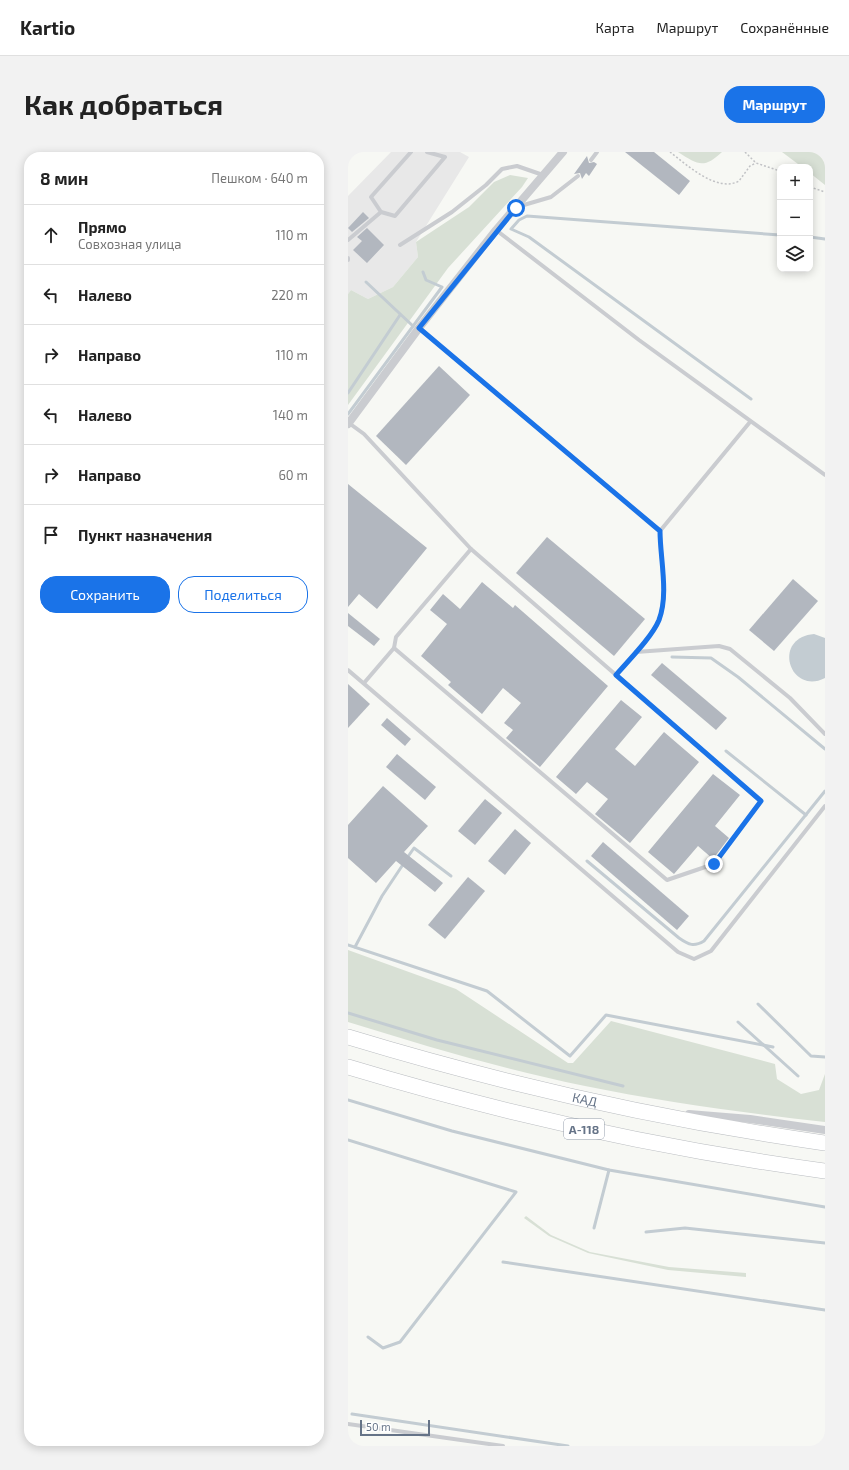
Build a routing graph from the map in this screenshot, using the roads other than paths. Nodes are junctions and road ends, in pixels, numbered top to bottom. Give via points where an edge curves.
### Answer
1 (411, 152) edge
2 (427, 152) edge
3 (563, 152) edge
4 (597, 152) edge
5 (591, 160) dead end
6 (544, 175) junction
7 (578, 176) dead end
8 (516, 208) junction
9 (380, 212) junction
10 (496, 230) junction
11 (348, 240) edge
12 (400, 245) dead end
13 (419, 328) junction
14 (750, 422) junction
15 (348, 423) edge
16 (825, 475) edge
17 (660, 531) junction
18 (471, 549) junction
19 (394, 648) junction
20 (636, 652) junction
21 (348, 670) edge
22 (616, 675) junction
23 (364, 684) junction
24 (825, 734) edge
25 (825, 806) edge
26 (348, 1037) edge
27 (348, 1066) edge
28 (622, 1109) junction
29 (825, 1130) edge
30 (825, 1143) edge
31 (825, 1171) edge
32 (348, 1424) edge
33 (503, 1446) edge

1 - 9 lane via 371,198
2 - 9 lane via 445,157 395,216
3 - 6 street
4 - 5 lane
6 - 8 street
6 - 12 lane via 517,166 502,169 452,212
7 - 8 lane via 552,197
8 - 10 street
9 - 11 lane
10 - 13 street
10 - 14 lane
13 - 15 street
13 - 17 lane
14 - 16 lane
14 - 17 lane
15 - 18 lane via 364,434
17 - 20 lane via 664,591 659,620
18 - 19 lane via 396,637
18 - 22 lane
19 - 22 lane via 667,880 714,864 761,801
19 - 23 lane
20 - 22 lane
20 - 24 lane via 719,646 730,649 790,698
21 - 23 lane
23 - 25 lane via 678,952 694,959 711,951
26 - 28 highway, КАД / А-118 via 523,1086
27 - 31 highway, А-118 via 479,1103 618,1137
28 - 29 street via 750,1119
28 - 30 highway, КАД / А-118
32 - 33 lane

